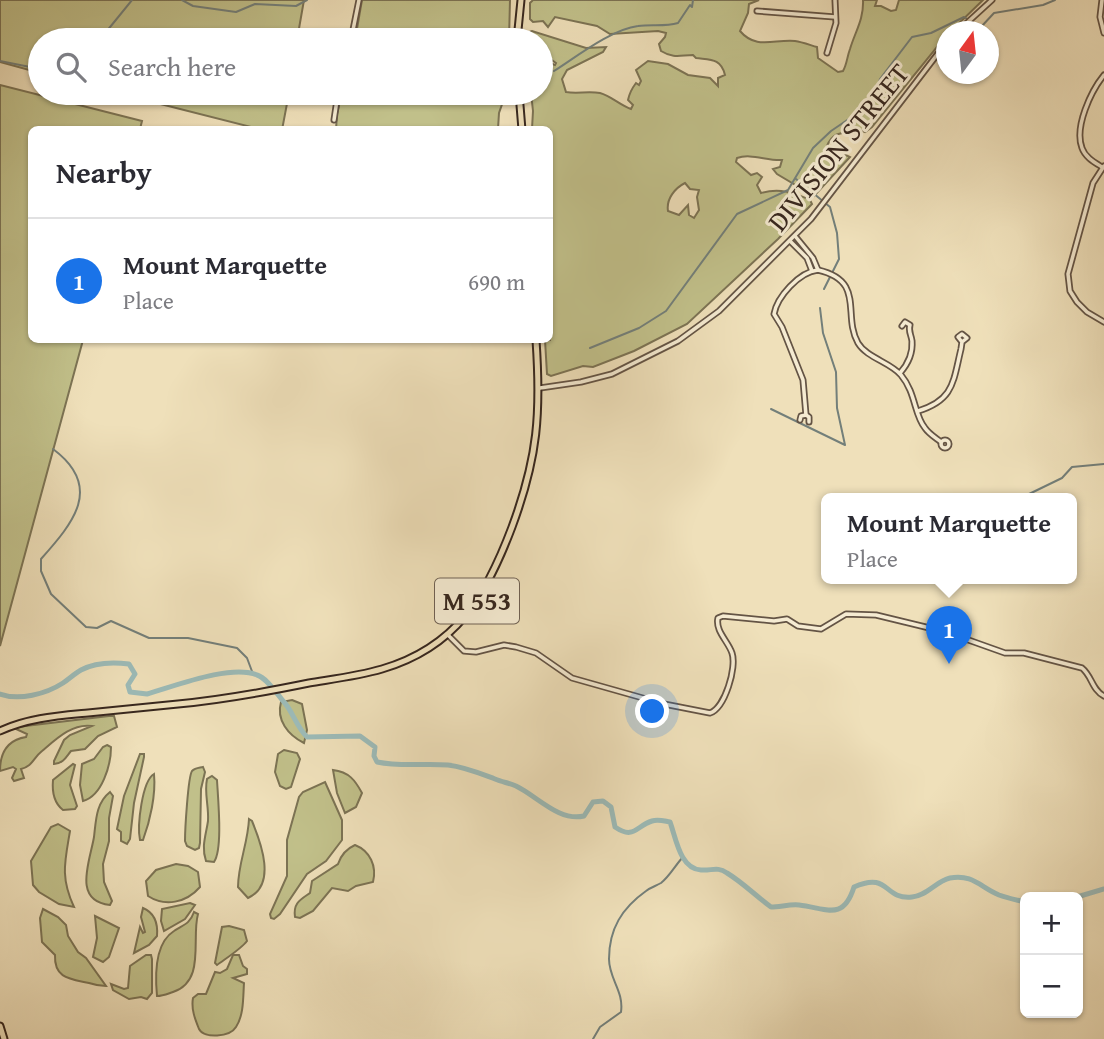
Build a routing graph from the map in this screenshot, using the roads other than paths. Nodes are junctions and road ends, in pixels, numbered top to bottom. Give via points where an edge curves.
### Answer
1 (359, 0) edge
2 (521, 0) edge
3 (835, 0) edge
4 (992, 0) edge
5 (1102, 0) edge
6 (757, 11) dead end
7 (835, 17) junction
8 (969, 21) edge
9 (353, 28) edge
10 (518, 28) edge
11 (1104, 33) edge
12 (827, 53) dead end
13 (936, 56) edge
14 (1104, 75) edge
15 (336, 105) edge
16 (520, 105) edge
17 (334, 120) dead end
18 (522, 126) edge
19 (1104, 167) edge
20 (795, 236) junction
21 (790, 241) junction
22 (818, 270) junction
23 (812, 271) junction
24 (1104, 322) edge
25 (908, 329) dead end
26 (962, 342) dead end
27 (536, 343) edge
28 (900, 373) junction
29 (540, 388) junction
30 (918, 411) junction
31 (806, 415) dead end
32 (942, 442) dead end
33 (447, 634) junction
34 (1104, 696) edge
35 (0, 731) edge
36 (0, 1026) edge
37 (4, 1039) edge

1 - 9 street
2 - 10 main road
3 - 7 street
4 - 8 street
5 - 11 street
6 - 7 street
7 - 12 street
13 - 20 street, DIVISION STREET
14 - 19 street via 1086,104 1080,139 1086,155
15 - 17 street
16 - 18 main road
19 - 24 street via 1093,183 1068,274 1077,302
20 - 21 street, DIVISION STREET
20 - 22 street
21 - 23 street via 807,258
21 - 29 street, DIVISION STREET via 719,311 678,341 612,374
22 - 23 street
22 - 28 street via 838,279 850,293 855,333 862,348
23 - 31 street via 776,303 774,314 803,380
25 - 28 street via 912,349
26 - 30 street via 945,397 936,406
27 - 29 main road, M 553
28 - 30 street
29 - 33 main road, M 553 via 533,458 502,554 480,597
30 - 32 street via 923,427
33 - 34 street via 464,651 510,646 536,653 572,678 710,713 722,703 734,665 717,626 718,618 787,619 821,629 846,614 876,615 1005,653 1024,653 1082,668
33 - 35 main road, M 553 via 416,655 367,673 183,704 43,718
36 - 37 main road

